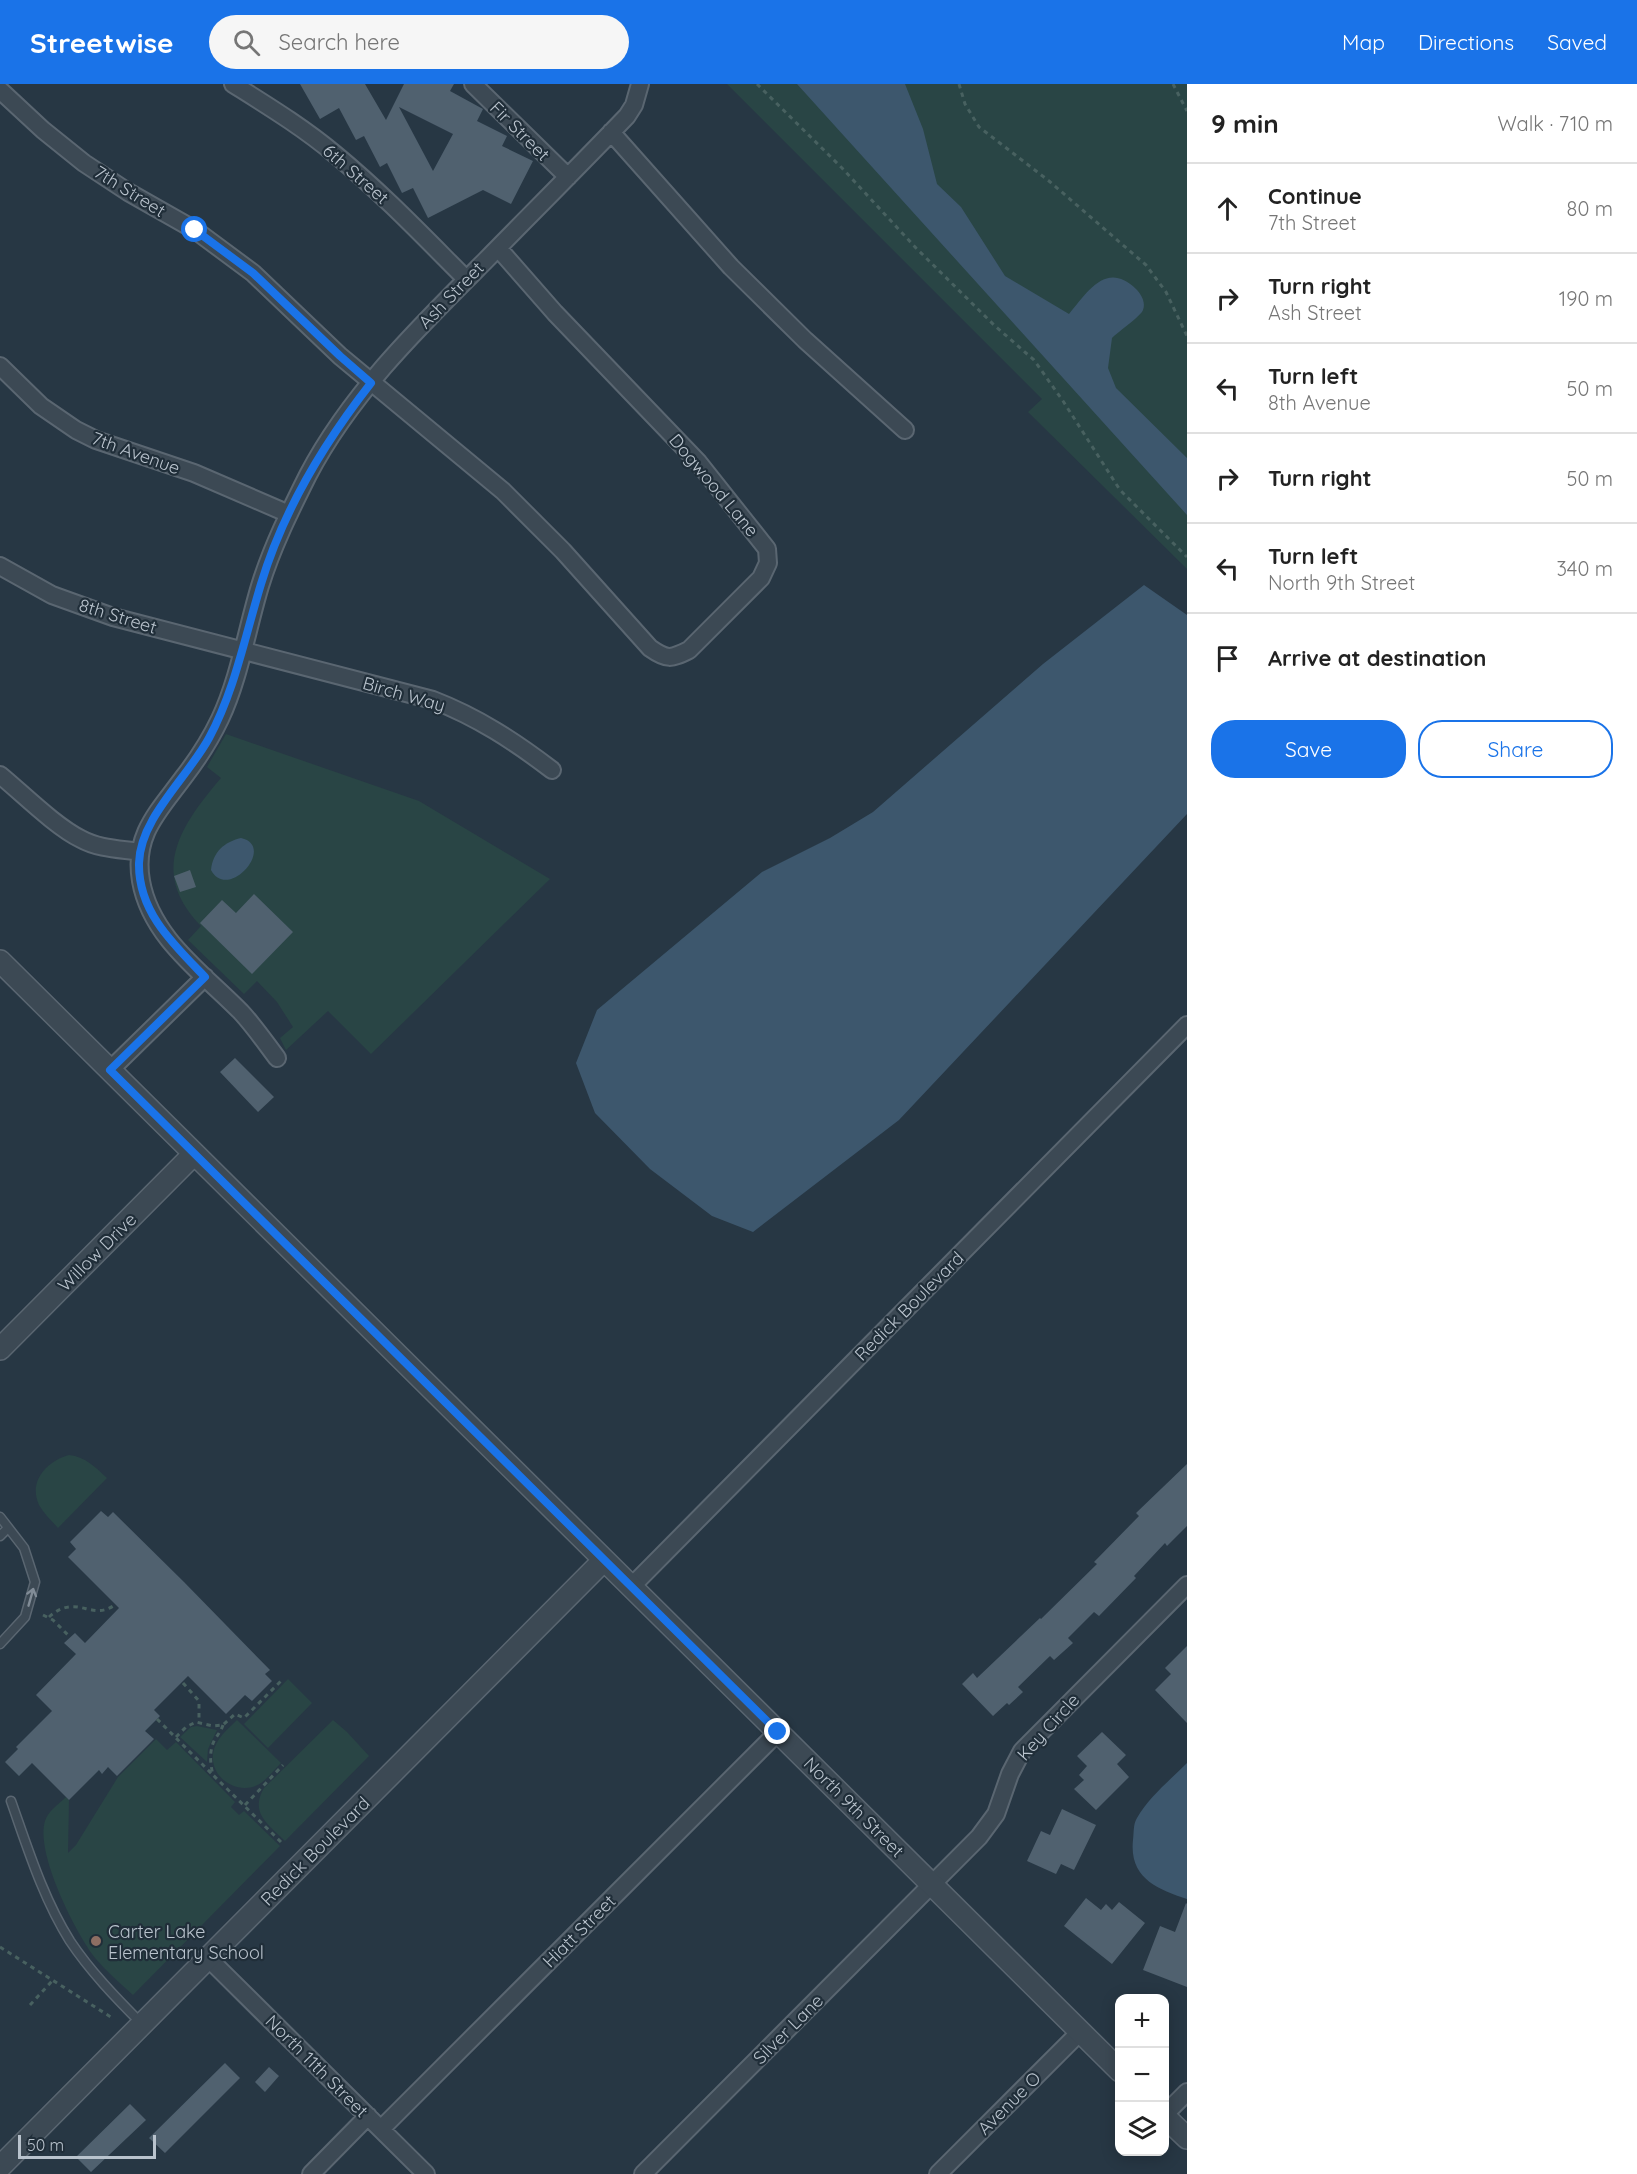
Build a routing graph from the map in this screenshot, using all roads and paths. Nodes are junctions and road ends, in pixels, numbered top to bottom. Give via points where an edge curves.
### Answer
1 (233, 84) edge
2 (472, 84) edge
3 (640, 84) edge
4 (757, 84) edge
5 (959, 84) edge
6 (1173, 84) edge
7 (0, 90) edge
8 (1187, 111) edge
9 (611, 132) junction
10 (568, 177) junction
11 (498, 248) junction
12 (466, 279) junction
13 (1187, 336) edge
14 (0, 366) edge
15 (371, 383) junction
16 (906, 430) dead end
17 (289, 514) junction
18 (1187, 557) edge
19 (0, 566) edge
20 (242, 650) junction
21 (552, 770) dead end
22 (0, 775) edge
23 (140, 852) junction
24 (0, 961) edge
25 (205, 977) junction
26 (1187, 1025) edge
27 (277, 1058) dead end
28 (110, 1070) junction
29 (194, 1154) junction
30 (0, 1349) edge
31 (0, 1517) edge
32 (8, 1528) junction
33 (0, 1536) edge
34 (604, 1560) junction
35 (1187, 1585) edge
36 (632, 1587) junction
37 (116, 1604) dead end
38 (43, 1615) dead end
39 (49, 1617) junction
40 (70, 1637) dead end
41 (0, 1644) edge
42 (283, 1679) dead end
43 (183, 1683) dead end
44 (157, 1719) dead end
45 (199, 1723) junction
46 (223, 1725) junction
47 (778, 1732) junction
48 (176, 1737) junction
49 (283, 1765) dead end
50 (213, 1775) junction
51 (11, 1802) dead end
52 (244, 1805) junction
53 (284, 1845) dead end
54 (932, 1885) junction
55 (0, 1947) edge
56 (208, 1958) junction
57 (53, 1980) junction
58 (30, 2005) dead end
59 (114, 2019) dead end
60 (142, 2024) junction
61 (1080, 2032) junction
62 (1115, 2067) edge
63 (1187, 2092) edge
64 (1169, 2110) edge
65 (368, 2116) junction
66 (1169, 2120) edge
67 (381, 2129) junction
68 (1187, 2138) edge
69 (0, 2167) edge
70 (311, 2174) edge
71 (426, 2174) edge
72 (643, 2174) edge
73 (938, 2174) edge

1 - 12 street, 6th Street via 335,154 375,188
2 - 10 street, Fir Street
3 - 9 street, Ash Street via 627,117
4 - 18 path via 994,325 1034,360 1120,490
5 - 13 path via 979,127 1146,265 1166,292
6 - 8 path
7 - 15 street, 7th Street via 84,163 195,230 253,273
9 - 10 street, Ash Street
9 - 16 street via 731,267
10 - 11 street, Ash Street
11 - 12 street, Ash Street
11 - 15 street, Dogwood Lane via 698,462 746,520 767,549 768,563 761,578 689,650 674,658 662,657 503,491
12 - 15 street, Ash Street
14 - 17 street, 7th Avenue via 40,406 76,430 194,473
15 - 17 street, Ash Street via 339,425
17 - 20 street, Ash Street via 261,582
19 - 20 street, 8th Street via 82,607
20 - 21 street, Birch Way via 459,710 498,731
20 - 23 street, Ash Street via 220,718 200,756 154,816
22 - 23 street via 80,839
23 - 25 street via 148,906 168,939
24 - 28 street, North 9th Street
25 - 27 street via 243,1014
25 - 28 street
26 - 36 street, Redick Boulevard
28 - 29 street, North 9th Street
29 - 30 street, Willow Drive
29 - 34 street, North 9th Street
31 - 32 lane
32 - 33 lane
41 -> 32 lane via 26,1617 35,1582 24,1548
34 - 36 street, North 9th Street
34 - 56 street, Redick Boulevard
35 - 54 street, Key Circle via 1026,1746 1015,1762 988,1826
36 - 47 street, North 9th Street
37 - 39 path via 99,1612 71,1605
38 - 39 path
39 - 40 path
42 - 46 path via 244,1718 235,1714
43 - 45 path via 199,1701
44 - 48 path
45 - 46 path
45 - 48 path via 186,1727
46 - 50 path via 211,1748
47 - 54 street, North 9th Street
47 - 67 street, Hiatt Street
48 - 50 path
49 - 52 path
50 - 52 path
51 - 60 lane via 39,1878 70,1941 110,1992
52 - 53 path
54 - 61 street, North 9th Street
54 - 72 street, Silver Lane
55 - 57 path
56 - 60 street, Redick Boulevard
56 - 65 street, North 11th Street
57 - 58 path
57 - 59 path
60 - 69 street, Redick Boulevard
61 - 62 street, North 9th Street
61 - 73 street, Avenue O
63 - 64 street
65 - 67 street, North 11th Street
65 - 70 street
66 - 68 street
67 - 71 street, North 11th Street

